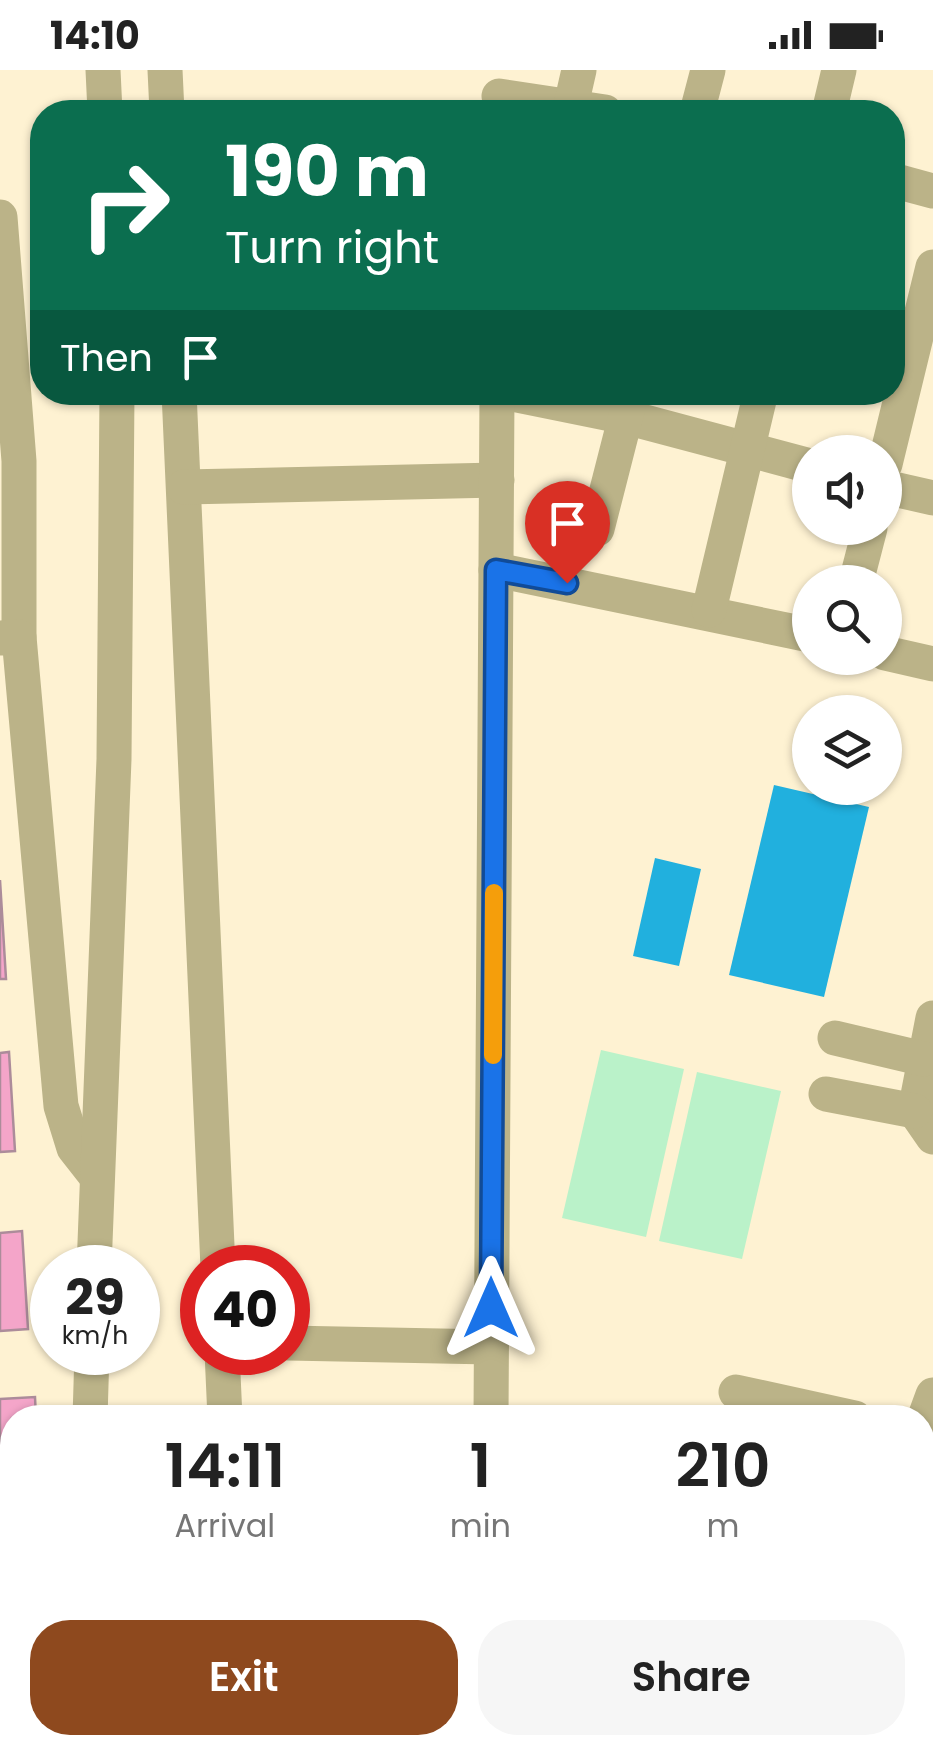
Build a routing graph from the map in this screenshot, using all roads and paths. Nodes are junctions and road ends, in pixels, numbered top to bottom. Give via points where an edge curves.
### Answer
1 (103, 70) edge
2 (165, 70) edge
3 (579, 70) edge
4 (708, 70) edge
5 (839, 70) edge
6 (499, 93) edge
7 (104, 100) edge
8 (166, 100) edge
9 (538, 100) edge
10 (586, 100) edge
11 (700, 100) edge
12 (832, 100) edge
13 (905, 183) edge
14 (933, 191) edge
15 (0, 217) edge
16 (933, 267) edge
17 (914, 337) edge
18 (905, 376) edge
19 (116, 405) edge
20 (181, 405) edge
21 (499, 405) edge
22 (629, 405) edge
23 (758, 405) edge
24 (898, 405) edge
25 (892, 435) edge
26 (747, 450) junction
27 (10, 461) edge
28 (792, 461) edge
29 (496, 480) junction
30 (184, 486) junction
31 (902, 491) edge
32 (933, 498) edge
33 (597, 529) dead end
34 (496, 570) junction
35 (708, 610) junction
36 (792, 631) edge
37 (10, 638) edge
38 (902, 657) edge
39 (933, 664) edge
40 (933, 1018) edge
41 (836, 1038) dead end
42 (924, 1059) junction
43 (826, 1094) dead end
44 (924, 1124) edge
45 (96, 1176) junction
46 (94, 1245) edge
47 (217, 1245) edge
48 (310, 1343) edge
49 (491, 1347) junction
50 (91, 1375) edge
51 (223, 1375) edge
52 (736, 1392) dead end
53 (90, 1405) edge
54 (224, 1405) edge
55 (491, 1405) edge
56 (796, 1405) edge

1 - 7 street
2 - 8 street
3 - 10 street
4 - 11 street
5 - 12 street
6 - 9 street
13 - 14 street
15 - 27 street
16 - 17 street
17 - 18 street
19 - 45 street via 116,721
20 - 30 street
21 - 29 street
22 - 26 street
22 - 33 street
23 - 26 street
24 - 25 street
26 - 28 street
26 - 35 street
27 - 37 street
29 - 30 street
29 - 34 street
30 - 47 street
31 - 32 street
34 - 35 street
34 - 49 street
35 - 36 street
37 - 45 street via 61,1106 74,1148
38 - 39 street
40 - 42 street
41 - 42 street
42 - 44 street
43 - 44 street
45 - 46 street
48 - 49 street
49 - 55 street
50 - 53 street
51 - 54 street
52 - 56 street

